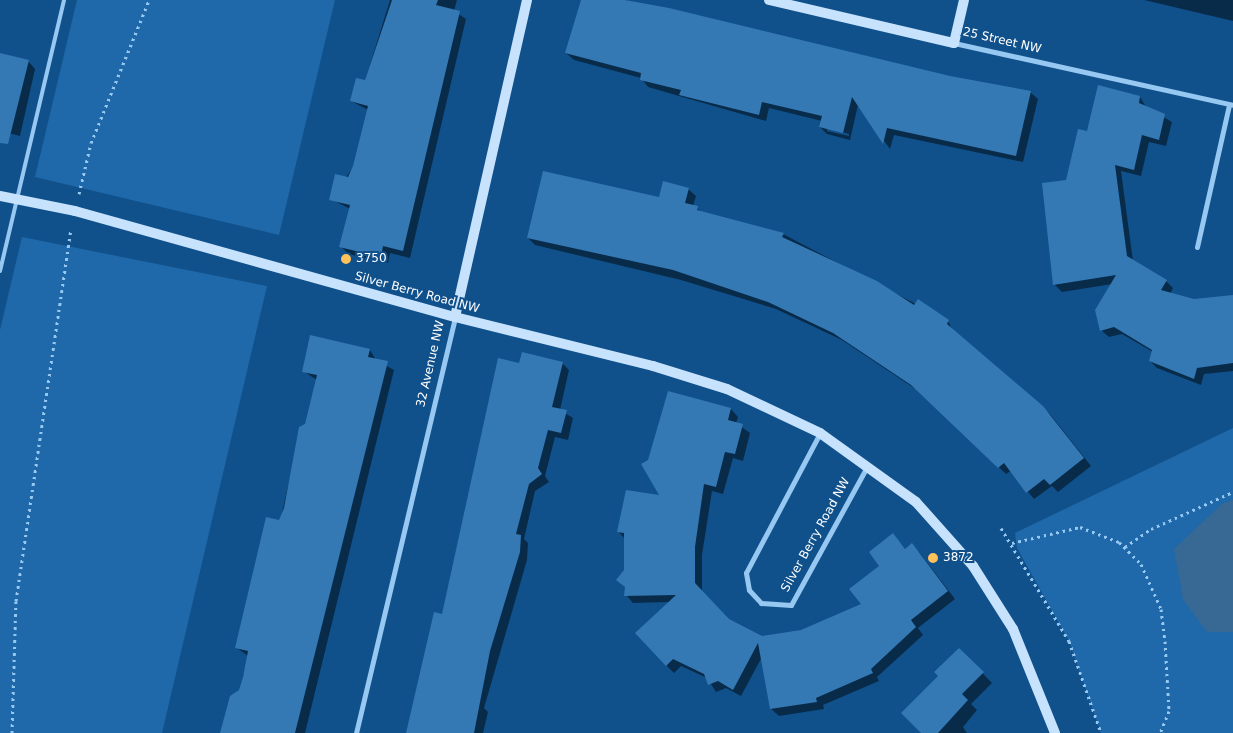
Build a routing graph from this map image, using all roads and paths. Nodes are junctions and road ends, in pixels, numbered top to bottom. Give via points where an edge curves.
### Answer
1 (64, 0) edge
2 (150, 0) edge
3 (527, 0) edge
4 (769, 0) edge
5 (964, 0) edge
6 (954, 43) junction
7 (1231, 105) edge
8 (81, 185) dead end
9 (0, 196) edge
10 (17, 198) junction
11 (69, 237) dead end
12 (1197, 247) dead end
13 (0, 271) edge
14 (455, 317) junction
15 (820, 433) junction
16 (869, 464) junction
17 (1233, 492) edge
18 (1002, 528) dead end
19 (1012, 543) junction
20 (1125, 547) junction
21 (12, 733) edge
22 (356, 733) edge
23 (1055, 733) edge
24 (1101, 733) edge
25 (1160, 733) edge

1 - 10 lane
2 - 8 path via 91,142
3 - 14 street, 32 Avenue NW
4 - 6 street, 25 Street NW
5 - 6 street
6 - 7 street, 25 Street NW
7 - 12 street, 25 Street NW
9 - 10 street, Silver Berry Road NW
10 - 13 lane
10 - 14 street, Silver Berry Road NW
11 - 21 path via 16,600
14 - 15 street, Silver Berry Road NW via 727,389
14 - 22 street, 32 Avenue NW
15 - 16 street, Silver Berry Road NW
15 - 16 street, Silver Berry Road NW via 746,573 749,590 761,603 791,605
16 - 23 street, Silver Berry Road NW via 916,502 973,566 1013,629
17 - 20 path via 1151,529
18 - 19 path
19 - 20 path via 1080,527
19 - 24 path via 1070,641
20 - 25 path via 1141,564 1161,609 1169,711

